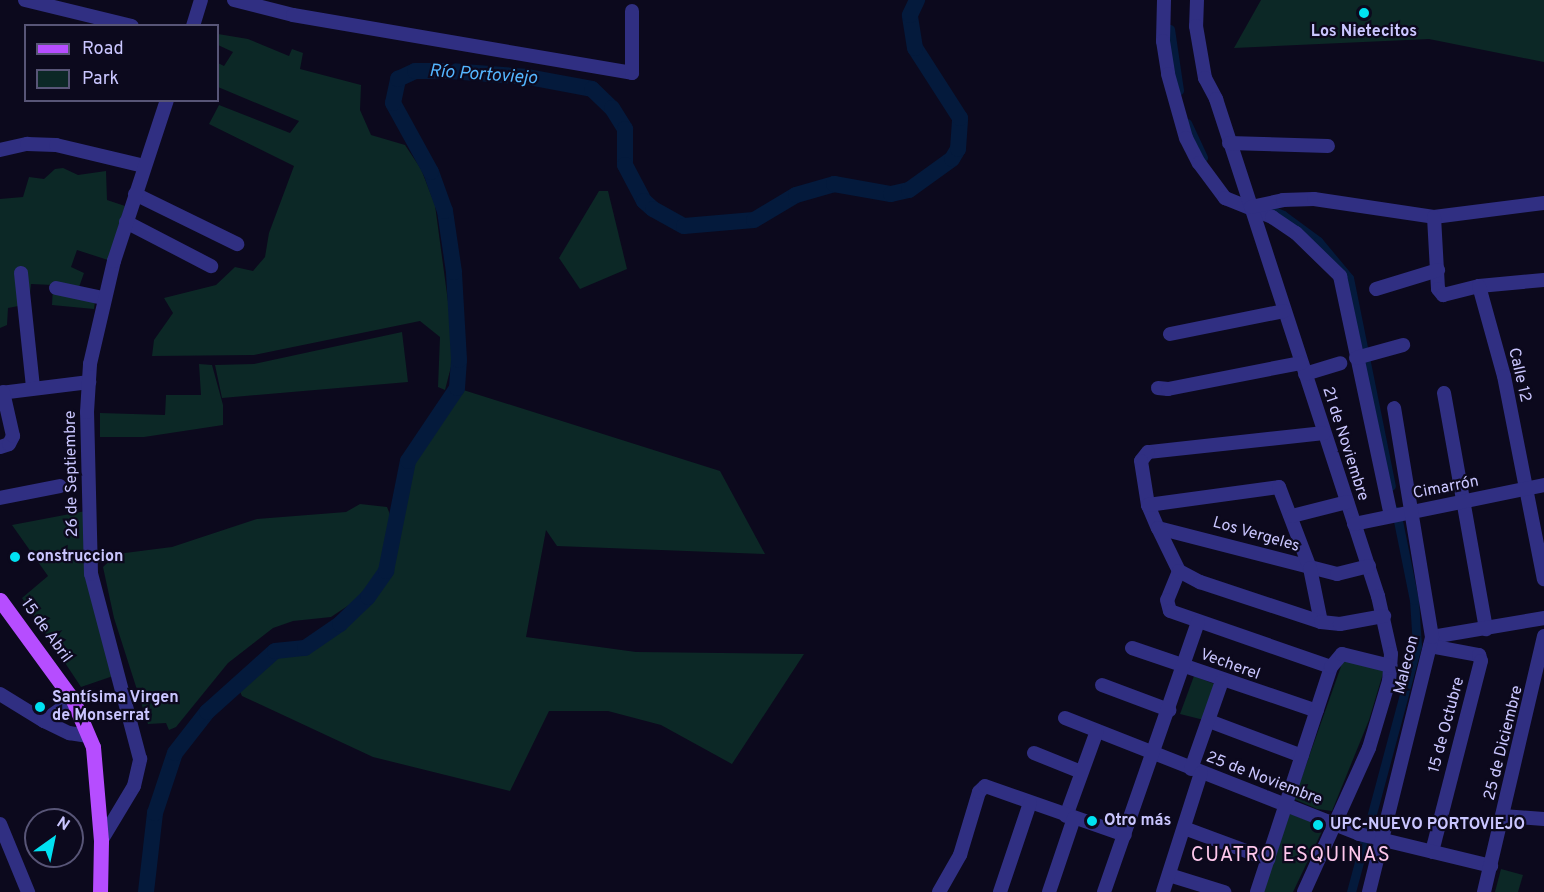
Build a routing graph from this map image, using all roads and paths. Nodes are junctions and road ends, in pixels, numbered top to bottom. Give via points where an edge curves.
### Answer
1 (26, 0) edge
2 (201, 0) edge
3 (234, 0) edge
4 (1164, 0) edge
5 (1197, 0) edge
6 (632, 10) dead end
7 (124, 24) edge
8 (194, 24) edge
9 (166, 102) edge
10 (1229, 143) junction
11 (1328, 146) dead end
12 (0, 150) edge
13 (144, 166) junction
14 (135, 194) junction
15 (1544, 203) edge
16 (1251, 207) junction
17 (1434, 217) junction
18 (126, 222) junction
19 (237, 244) dead end
20 (211, 266) dead end
21 (1438, 270) junction
22 (21, 273) dead end
23 (1544, 280) edge
24 (1479, 286) junction
25 (56, 288) dead end
26 (1376, 289) dead end
27 (103, 298) junction
28 (1284, 312) junction
29 (1170, 334) dead end
30 (1403, 345) dead end
31 (1359, 357) junction
32 (1340, 363) dead end
33 (1303, 368) junction
34 (88, 382) junction
35 (33, 388) junction
36 (1158, 388) dead end
37 (2, 392) edge
38 (1444, 393) dead end
39 (1394, 408) dead end
40 (1324, 433) junction
41 (0, 447) edge
42 (1544, 485) edge
43 (60, 486) dead end
44 (1528, 489) junction
45 (0, 498) edge
46 (1465, 501) junction
47 (1347, 502) junction
48 (1148, 505) junction
49 (1401, 513) junction
50 (1292, 516) junction
51 (1354, 524) junction
52 (1158, 528) junction
53 (1369, 566) junction
54 (1310, 568) junction
55 (1179, 571) junction
56 (1544, 578) edge
57 (0, 600) edge
58 (1384, 616) junction
59 (1544, 618) edge
60 (1198, 622) junction
61 (1321, 622) junction
62 (1486, 629) junction
63 (1544, 636) edge
64 (1431, 642) junction
65 (1132, 648) dead end
66 (1182, 665) junction
67 (1391, 666) junction
68 (1331, 667) junction
69 (1222, 681) junction
70 (1102, 686) dead end
71 (0, 694) edge
72 (73, 700) junction
73 (1169, 710) junction
74 (1317, 711) junction
75 (1065, 718) dead end
76 (44, 721) junction
77 (1209, 721) junction
78 (1097, 731) junction
79 (89, 736) junction
80 (1034, 753) dead end
81 (1154, 755) junction
82 (1302, 756) junction
83 (1196, 771) junction
84 (1081, 772) junction
85 (1030, 803) junction
86 (1287, 804) junction
87 (1503, 816) junction
88 (1070, 817) junction
89 (1544, 819) edge
90 (0, 824) edge
91 (1337, 825) junction
92 (1184, 828) junction
93 (1125, 835) junction
94 (1378, 839) junction
95 (101, 842) junction
96 (5, 849) edge
97 (1432, 852) junction
98 (1268, 859) junction
99 (1491, 866) junction
100 (1169, 875) junction
101 (101, 891) edge
102 (1374, 891) edge
103 (28, 892) edge
104 (939, 892) edge
105 (1000, 892) edge
106 (1049, 892) edge
107 (1106, 892) edge
108 (1163, 892) edge
109 (1224, 892) edge
110 (1257, 892) edge
111 (1304, 892) edge
112 (1484, 892) edge

1 - 7 street
2 - 8 street
3 - 6 street via 293,15 632,73
4 - 16 street via 1163,41 1168,74 1186,138 1225,198
5 - 10 street, 21 de Noviembre via 1196,26 1204,78
9 - 13 street, 26 de Septiembre
10 - 11 street
10 - 16 street, 21 de Noviembre
12 - 13 street via 27,144 56,145
13 - 14 street, 26 de Septiembre
14 - 18 street, 26 de Septiembre
14 - 19 street
15 - 17 street
16 - 17 street via 1282,200 1314,199
16 - 28 street, 21 de Noviembre
16 - 31 street via 1296,233 1340,276
17 - 21 street
18 - 20 street
18 - 27 street, 26 de Septiembre
21 - 24 street via 1438,289 1443,295
21 - 26 street
22 - 35 street
23 - 24 street
24 - 44 street, Calle 12
25 - 27 street
27 - 34 street, 26 de Septiembre
28 - 29 street
28 - 33 street, 21 de Noviembre
30 - 31 street
31 - 49 street
32 - 33 street
33 - 36 street
33 - 40 street, 21 de Noviembre
34 - 35 street
34 - 95 street, 26 de Septiembre via 91,574 140,759 134,786
35 - 37 street
37 - 41 street via 13,436 9,444
38 - 46 street
39 - 49 street, Malecon
40 - 47 street, 21 de Noviembre
40 - 48 street via 1148,452 1141,460
42 - 44 street, Cimarrón
43 - 45 street
44 - 46 street, Cimarrón
44 - 56 street, Calle 12
46 - 49 street, Cimarrón
46 - 62 street
47 - 50 street
47 - 51 street, 21 de Noviembre
48 - 50 street via 1279,487
48 - 52 street
49 - 51 street, Cimarrón
49 - 64 street, Malecon
50 - 54 street
51 - 53 street, 21 de Noviembre
52 - 54 street, Los Vergeles via 1234,544
52 - 55 street
53 - 54 street, Los Vergeles via 1337,574
53 - 58 street, 21 de Noviembre
54 - 61 street
55 - 60 street via 1168,607
55 - 61 street via 1200,582
57 - 72 main road, 15 de Abril
58 - 61 street via 1340,624
58 - 67 street, 21 de Noviembre
59 - 62 street
60 - 66 street
60 - 68 street
62 - 64 street
63 - 87 street, 25 de Diciembre
64 - 94 street, Malecon
64 - 97 street, 15 de Octubre via 1479,655 1481,661
65 - 66 street, Vecherel
66 - 69 street, Vecherel
66 - 73 street
67 - 68 street via 1342,654
67 - 91 street, 21 de Noviembre via 1369,748
68 - 74 street
69 - 74 street, Vecherel
69 - 77 street
70 - 73 street
71 - 76 street
72 - 76 street
72 - 79 main road, 15 de Abril
73 - 81 street
74 - 82 street
75 - 78 street, 25 de Noviembre
76 - 79 street via 69,733
77 - 82 street
77 - 83 street
78 - 81 street, 25 de Noviembre
78 - 84 street
79 - 95 main road, 15 de Abril via 98,774
80 - 84 street
81 - 83 street, 25 de Noviembre
81 - 93 street
82 - 86 street
83 - 86 street, 25 de Noviembre
83 - 92 street
84 - 88 street
85 - 88 street
85 - 104 street via 985,786 979,792 960,855
85 - 105 street
86 - 91 street, 25 de Noviembre
86 - 98 street
87 - 89 street
87 - 99 street, 25 de Diciembre
88 - 93 street
88 - 106 street
90 - 96 street
91 - 94 street, 25 de Noviembre
91 - 111 street, 21 de Noviembre
92 - 98 street
92 - 100 street
93 - 107 street
94 - 97 street, 25 de Noviembre
94 - 102 street, Malecon
95 - 101 main road, 15 de Abril
96 - 103 street
97 - 99 street, 25 de Noviembre
98 - 110 street
99 - 112 street, 25 de Diciembre
100 - 108 street
100 - 109 street

